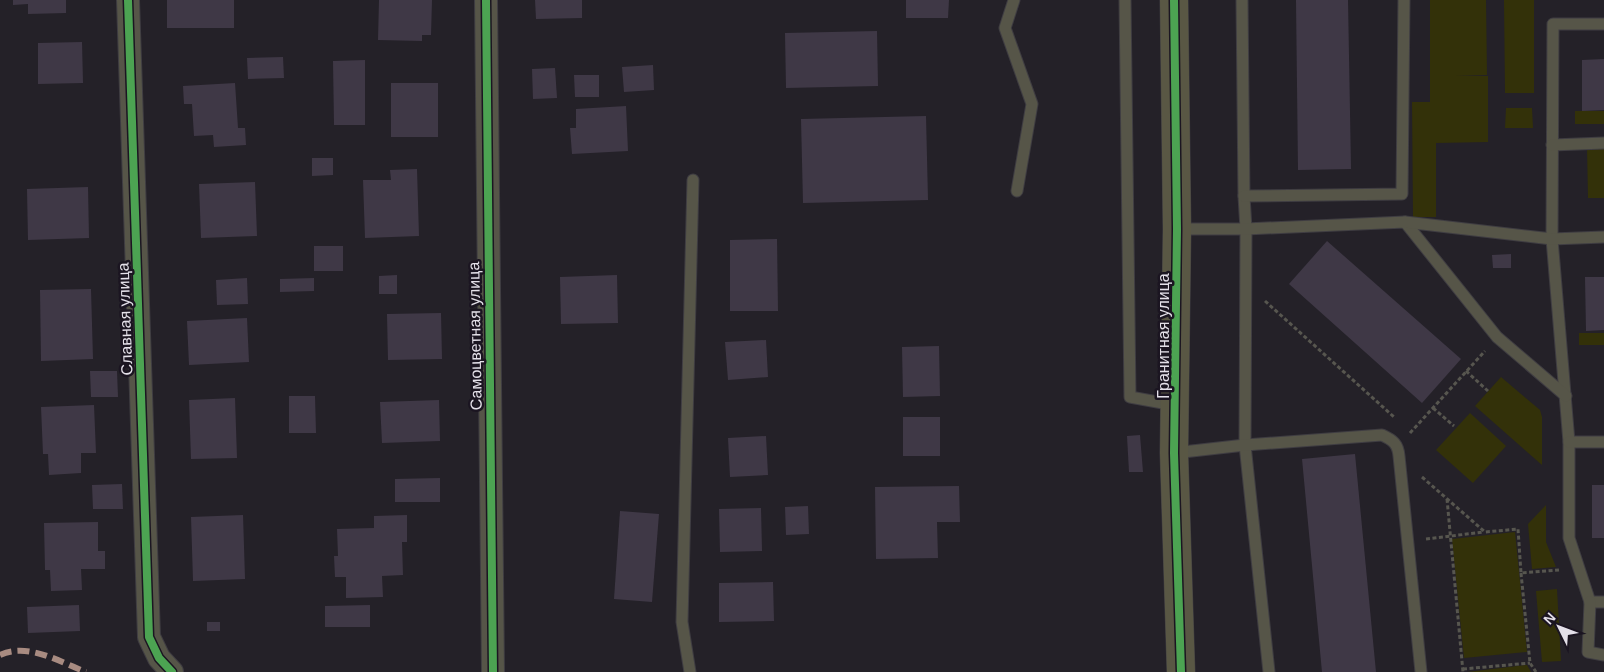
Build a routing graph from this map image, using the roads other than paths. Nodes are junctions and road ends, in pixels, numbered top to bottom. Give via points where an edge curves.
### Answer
1 (128, 0) edge
2 (486, 0) edge
3 (1014, 0) edge
4 (1125, 0) edge
5 (1174, 0) edge
6 (1242, 0) edge
7 (1404, 0) edge
8 (1604, 24) edge
9 (1604, 143) edge
10 (1552, 145) junction
11 (693, 180) dead end
12 (1017, 191) dead end
13 (1244, 196) junction
14 (1405, 222) junction
15 (1177, 229) junction
16 (1246, 229) junction
17 (1604, 237) edge
18 (1552, 239) junction
19 (1566, 396) junction
20 (1176, 405) junction
21 (1569, 442) junction
22 (1604, 442) edge
23 (1244, 444) junction
24 (1174, 453) junction
25 (1590, 602) junction
26 (1604, 602) edge
27 (1604, 655) edge
28 (172, 672) edge
29 (493, 672) edge
30 (690, 672) edge
31 (1181, 672) edge
32 (1269, 672) edge
33 (1421, 672) edge

1 - 28 street, Славная улица via 149,637 159,658
2 - 29 street, Самоцветная улица
3 - 12 lane via 1005,28 1032,104
4 - 20 lane via 1130,396
5 - 15 street, Гранитная улица
6 - 13 lane
7 - 13 lane via 1402,194
8 - 10 lane via 1553,24
9 - 10 lane
10 - 18 lane
11 - 30 lane via 682,622
13 - 16 lane
14 - 16 lane
14 - 18 lane
14 - 19 lane via 1497,338
15 - 16 lane
15 - 20 street, Гранитная улица
16 - 23 lane
17 - 18 lane
18 - 19 lane
19 - 21 lane
20 - 24 street, Гранитная улица
21 - 22 lane
21 - 25 lane via 1569,538
23 - 24 lane
23 - 32 lane
23 - 33 lane via 1382,435 1392,439 1399,451
24 - 31 street, Гранитная улица
25 - 26 lane
25 - 27 lane via 1588,652

